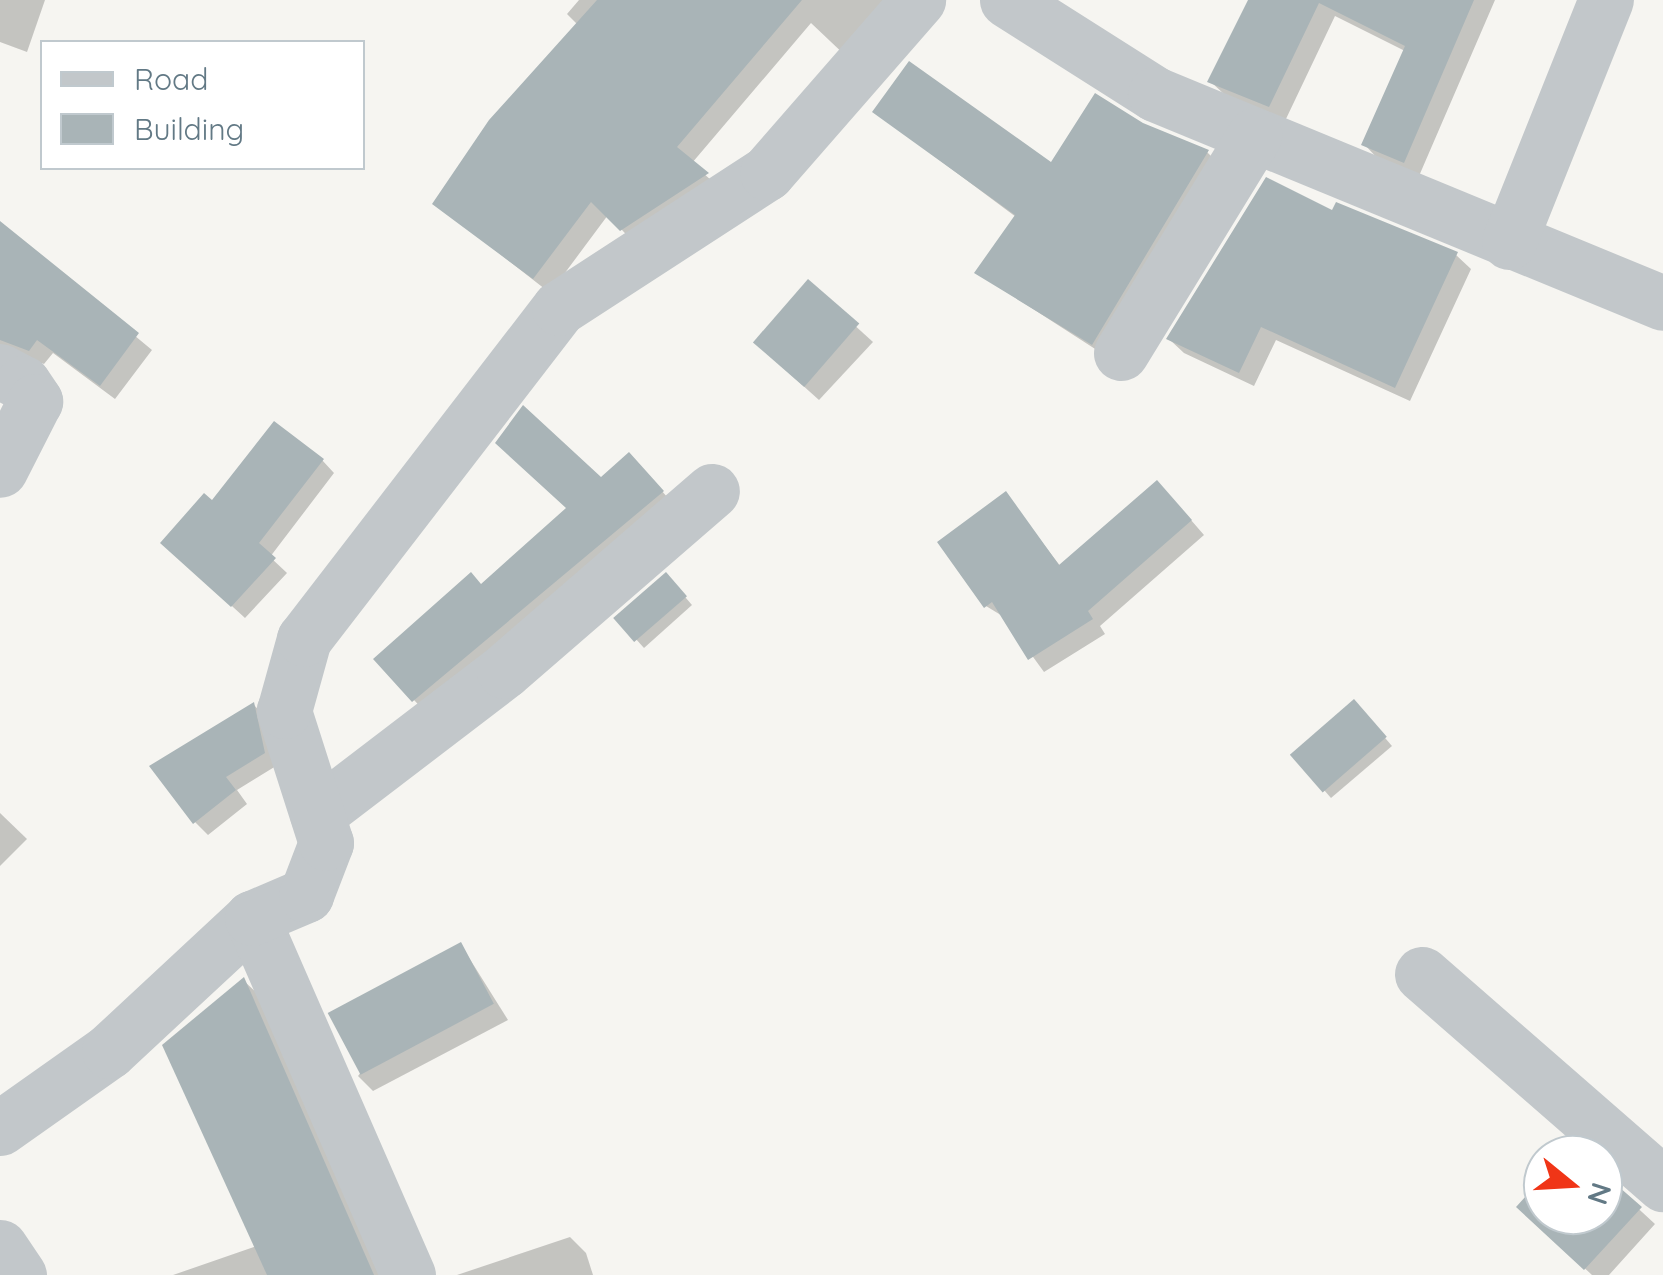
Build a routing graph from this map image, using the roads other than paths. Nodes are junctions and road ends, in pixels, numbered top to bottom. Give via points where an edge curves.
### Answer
1 (918, 0) edge
2 (1008, 0) edge
3 (1606, 0) edge
4 (1254, 136) junction
5 (1509, 242) junction
6 (1663, 302) edge
7 (1120, 353) dead end
8 (0, 371) edge
9 (0, 470) edge
10 (712, 492) dead end
11 (317, 814) junction
12 (252, 918) junction
13 (1422, 974) dead end
14 (0, 1128) edge
15 (1663, 1184) edge
16 (0, 1247) edge
17 (19, 1275) edge
18 (408, 1275) edge

1 - 11 street via 766,173 559,308 304,639 284,711
2 - 4 street via 1156,94
3 - 5 street
4 - 5 street
4 - 7 street
5 - 6 street
8 - 9 street via 22,383 35,402
10 - 11 street via 504,671
11 - 12 street via 326,843 306,895
12 - 14 street via 109,1050
12 - 18 street
13 - 15 street
16 - 17 street

